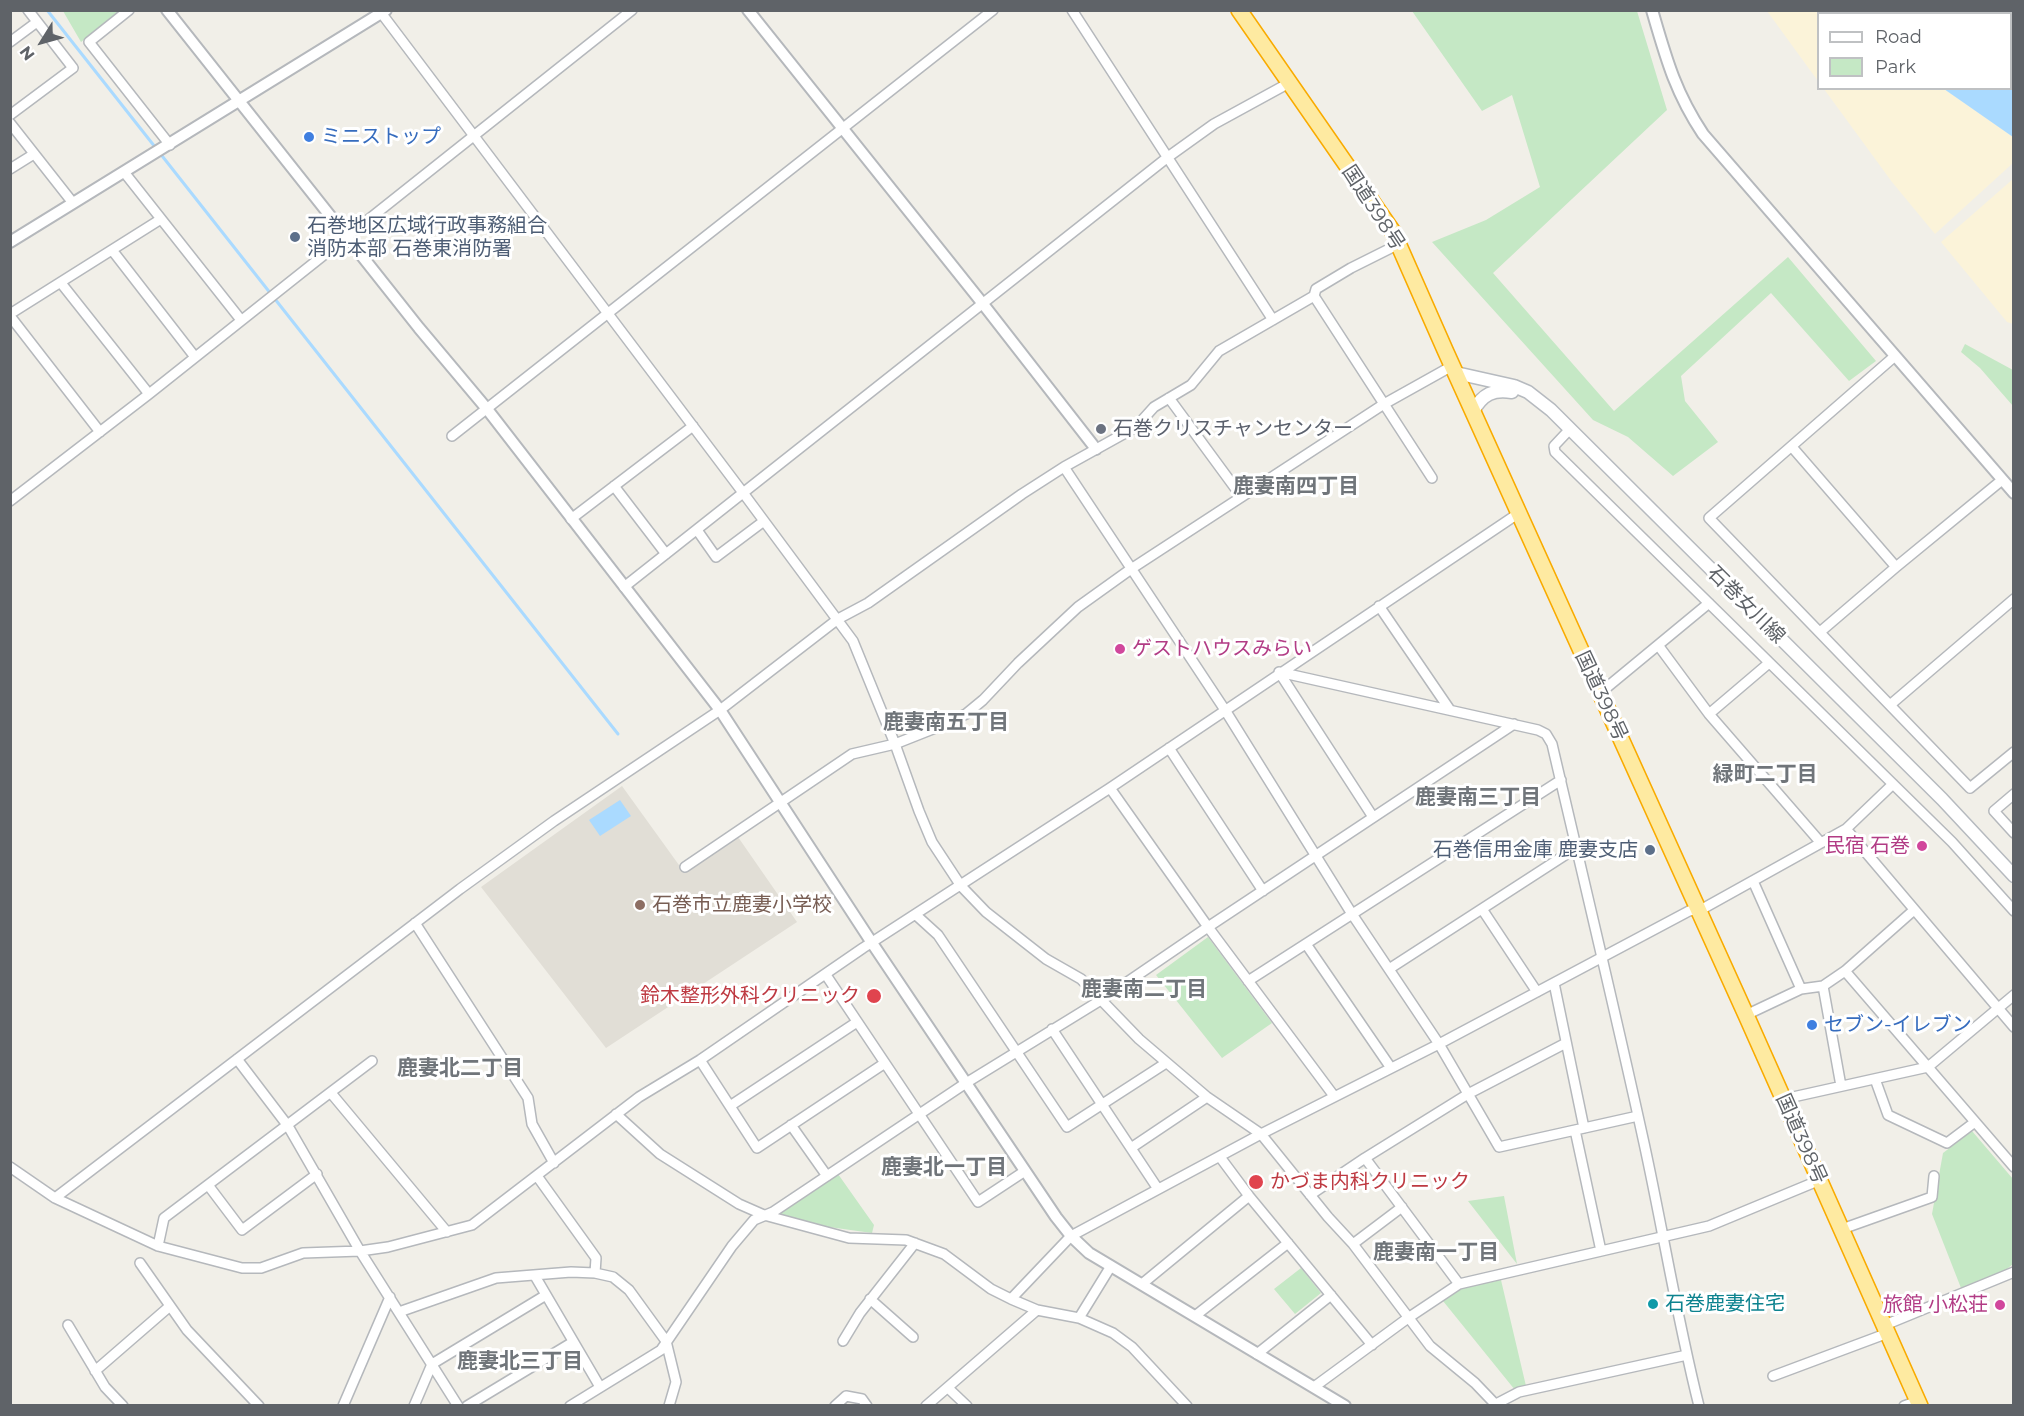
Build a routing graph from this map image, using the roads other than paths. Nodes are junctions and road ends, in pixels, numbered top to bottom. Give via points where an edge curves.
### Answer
1 (28, 10) edge
2 (129, 10) edge
3 (167, 10) edge
4 (632, 10) edge
5 (748, 10) edge
6 (993, 10) edge
7 (1072, 10) edge
8 (1239, 10) edge
9 (1652, 10) edge
10 (382, 11) edge
11 (37, 22) junction
12 (10, 42) edge
13 (1288, 83) junction
14 (238, 100) junction
15 (10, 115) edge
16 (10, 123) edge
17 (842, 130) junction
18 (473, 136) junction
19 (167, 146) junction
20 (34, 154) junction
21 (1168, 157) junction
22 (10, 169) edge
23 (124, 172) junction
24 (73, 203) junction
25 (161, 219) junction
26 (348, 237) junction
27 (10, 242) edge
28 (1399, 244) junction
29 (112, 250) junction
30 (61, 283) junction
31 (1314, 296) junction
32 (983, 304) junction
33 (608, 314) junction
34 (10, 315) edge
35 (241, 320) junction
36 (1273, 320) junction
37 (1894, 356) junction
38 (195, 357) junction
39 (1454, 370) junction
40 (149, 394) junction
41 (1169, 398) junction
42 (1539, 400) junction
43 (1384, 404) junction
44 (487, 409) junction
45 (1473, 411) junction
46 (693, 426) junction
47 (1570, 429) junction
48 (100, 432) junction
49 (452, 436) dead end
50 (1792, 447) junction
51 (1096, 449) junction
52 (1064, 467) junction
53 (1432, 478) dead end
54 (2002, 480) junction
55 (614, 486) junction
56 (2013, 493) edge
57 (744, 494) junction
58 (1241, 496) junction
59 (10, 501) edge
60 (1519, 513) junction
61 (571, 519) junction
62 (764, 521) junction
63 (697, 530) junction
64 (666, 554) junction
65 (1896, 567) junction
66 (1131, 569) junction
67 (624, 587) junction
68 (2013, 599) edge
69 (1709, 603) junction
70 (1379, 606) junction
71 (838, 619) junction
72 (1820, 632) junction
73 (1658, 645) junction
74 (1769, 663) junction
75 (1279, 672) junction
76 (1600, 693) junction
77 (1890, 705) junction
78 (720, 710) junction
79 (1225, 710) junction
80 (1450, 710) junction
81 (1709, 714) junction
82 (1514, 724) junction
83 (895, 744) junction
84 (1169, 748) junction
85 (2013, 752) edge
86 (1561, 780) junction
87 (1893, 784) junction
88 (1110, 788) junction
89 (2013, 794) edge
90 (780, 802) junction
91 (1373, 817) junction
92 (1846, 829) junction
93 (2013, 833) edge
94 (1821, 843) junction
95 (1576, 848) junction
96 (1316, 857) junction
97 (685, 867) dead end
98 (2013, 876) edge
99 (1753, 880) junction
100 (961, 886) junction
101 (1263, 891) junction
102 (1482, 909) junction
103 (1698, 910) junction
104 (1914, 910) junction
105 (2013, 911) edge
106 (1352, 914) junction
107 (916, 915) junction
108 (416, 923) junction
109 (1208, 927) junction
110 (872, 943) junction
111 (1306, 944) junction
112 (1600, 957) junction
113 (1389, 969) junction
114 (1845, 971) junction
115 (826, 975) junction
116 (1248, 981) junction
117 (1554, 983) junction
118 (1823, 986) junction
119 (1801, 989) junction
120 (1537, 992) junction
121 (2013, 995) edge
122 (1101, 1000) junction
123 (1998, 1009) junction
124 (1746, 1015) junction
125 (857, 1022) junction
126 (2013, 1027) edge
127 (1052, 1029) junction
128 (1566, 1043) junction
129 (1439, 1044) junction
130 (1017, 1051) junction
131 (237, 1059) junction
132 (700, 1060) junction
133 (372, 1061) dead end
134 (885, 1063) junction
135 (1166, 1063) junction
136 (1928, 1067) junction
137 (1391, 1068) junction
138 (1875, 1079) junction
139 (966, 1083) junction
140 (1841, 1086) junction
141 (331, 1093) junction
142 (1468, 1094) junction
143 (1334, 1096) junction
144 (1207, 1097) junction
145 (1784, 1099) junction
146 (1102, 1105) junction
147 (730, 1106) junction
148 (616, 1114) junction
149 (919, 1115) junction
150 (1638, 1116) junction
151 (1975, 1122) junction
152 (791, 1125) junction
153 (288, 1126) junction
154 (1580, 1129) junction
155 (1261, 1134) junction
156 (1131, 1148) junction
157 (1220, 1156) junction
158 (1365, 1158) junction
159 (554, 1163) junction
160 (10, 1167) edge
161 (2013, 1167) edge
162 (1025, 1171) junction
163 (317, 1174) junction
164 (537, 1176) junction
165 (826, 1176) junction
166 (1934, 1176) dead end
167 (1820, 1180) junction
168 (208, 1185) junction
169 (1158, 1189) junction
170 (1310, 1195) junction
171 (1249, 1196) junction
172 (55, 1198) junction
173 (1402, 1207) junction
174 (764, 1215) junction
175 (1842, 1229) junction
176 (447, 1232) junction
177 (1071, 1236) junction
178 (1664, 1237) junction
179 (915, 1243) junction
180 (1288, 1243) junction
181 (1353, 1244) junction
182 (158, 1246) junction
183 (360, 1251) junction
184 (1601, 1251) junction
185 (140, 1263) dead end
186 (1111, 1266) junction
187 (2013, 1272) edge
188 (595, 1273) junction
189 (535, 1276) junction
190 (1142, 1284) junction
191 (1459, 1284) junction
192 (546, 1295) junction
193 (1331, 1295) junction
194 (390, 1298) junction
195 (870, 1299) junction
196 (1011, 1299) junction
197 (170, 1306) junction
198 (1037, 1310) junction
199 (399, 1312) junction
200 (1195, 1316) junction
201 (1079, 1318) junction
202 (1408, 1318) junction
203 (68, 1325) dead end
204 (1886, 1329) junction
205 (913, 1337) dead end
206 (666, 1341) junction
207 (843, 1341) dead end
208 (573, 1342) junction
209 (1372, 1345) junction
210 (1257, 1354) junction
211 (1687, 1355) junction
212 (432, 1364) junction
213 (96, 1371) junction
214 (1773, 1376) dead end
215 (600, 1387) junction
216 (1314, 1387) junction
217 (948, 1388) junction
218 (1914, 1404) edge
219 (1496, 1405) edge
220 (123, 1406) edge
221 (259, 1406) edge
222 (343, 1406) edge
223 (414, 1406) edge
224 (458, 1406) edge
225 (467, 1406) edge
226 (570, 1406) edge
227 (669, 1406) edge
228 (835, 1406) edge
229 (867, 1406) edge
230 (926, 1406) edge
231 (967, 1406) edge
232 (1187, 1406) edge
233 (1345, 1406) edge
234 (1699, 1406) edge

1 - 11 street
2 - 19 street via 89,42
3 - 14 street
4 - 18 street
5 - 17 street
6 - 17 street
7 - 21 street
8 - 13 highway, 国道398号
9 - 37 street via 1672,77 1703,134
10 - 14 street
10 - 18 street
11 - 12 street
11 - 15 street via 73,68
13 - 21 street via 1214,124
13 - 28 highway, 国道398号
14 - 19 street
14 - 26 street
16 - 20 street
17 - 32 street
17 - 33 street
18 - 26 street
18 - 33 street
19 - 23 street
20 - 22 street
20 - 24 street
21 - 32 street
21 - 36 street
23 - 24 street
23 - 25 street
24 - 27 street
25 - 29 street
25 - 35 street
26 - 35 street
26 - 44 street
28 - 31 street via 1323,285
28 - 39 highway, 国道398号
29 - 30 street
29 - 38 street
30 - 34 street
30 - 40 street
31 - 36 street
31 - 43 street
32 - 51 street
32 - 57 street
33 - 44 street
33 - 46 street
34 - 48 street
35 - 38 street
36 - 41 street via 1219,351 1191,385
37 - 50 street
37 - 54 street
38 - 40 street
39 - 42 main road, 石巻女川線 via 1514,386
39 - 43 street
39 - 45 highway, 国道398号
40 - 48 street
41 - 51 street via 1154,407 1136,427
41 - 58 street
42 - 45 main road via 1498,390 1481,400
42 - 47 main road, 石巻女川線
43 - 53 street
43 - 58 street
44 - 49 street
44 - 61 street
45 - 60 highway, 国道398号
46 - 55 street
46 - 57 street
47 - 69 street via 1554,446 1555,452
47 - 98 main road, 石巻女川線 via 1942,799
48 - 59 street
50 - 65 street
50 - 72 street via 1709,518
51 - 52 street
52 - 66 street
52 - 71 street via 868,603
54 - 56 street
54 - 65 street
55 - 61 street
55 - 64 street
57 - 62 street
57 - 63 street
58 - 66 street
60 - 70 street
60 - 76 highway, 国道398号
61 - 67 street
62 - 63 street via 716,557
62 - 71 street
63 - 64 street
64 - 67 street
65 - 72 street
66 - 79 street
66 - 83 street via 1078,607 966,714
67 - 78 street
68 - 77 street
69 - 73 street
69 - 74 street
70 - 75 street
70 - 80 street
71 - 78 street
71 - 83 street via 857,647
72 - 77 street
73 - 76 street
73 - 81 street
74 - 81 street
74 - 87 street
75 - 79 street
75 - 80 street
75 - 91 street
76 - 103 highway, 国道398号
77 - 85 street via 1970,788
78 - 90 street
78 - 108 street via 554,821
79 - 84 street
79 - 96 street
80 - 82 street
81 - 94 street
82 - 86 street via 1546,734
82 - 91 street
83 - 90 street via 852,754
83 - 100 street via 932,842
84 - 88 street
84 - 101 street
86 - 95 street
86 - 106 street
87 - 92 street
87 - 105 street via 1952,842
88 - 100 street
88 - 109 street
89 - 93 street via 1994,811
90 - 97 street
90 - 110 street
91 - 96 street
92 - 94 street
92 - 104 street
94 - 99 street
95 - 102 street
95 - 112 street
96 - 101 street
96 - 106 street
99 - 103 street
99 - 119 street
100 - 107 street
100 - 122 street via 986,912 1046,959 1081,979
101 - 109 street
102 - 113 street
102 - 120 street
103 - 112 street
103 - 124 highway, 国道398号
104 - 114 street
104 - 123 street
106 - 111 street
106 - 113 street
107 - 110 street
107 - 130 street via 938,935
108 - 131 street
108 - 159 street via 528,1098 532,1124
109 - 116 street
109 - 122 street
110 - 115 street
110 - 139 street
111 - 116 street
111 - 137 street
112 - 117 street
112 - 150 street
113 - 129 street
114 - 118 street
114 - 136 street
115 - 125 street
115 - 132 street
116 - 143 street
117 - 120 street
117 - 128 street
118 - 119 street
118 - 140 street
119 - 124 street
120 - 129 street
121 - 123 street
122 - 127 street
122 - 135 street
123 - 126 street
123 - 136 street
124 - 145 highway, 国道398号
125 - 134 street
125 - 147 street
127 - 130 street
127 - 146 street
128 - 142 street
128 - 154 street
129 - 137 street
129 - 142 street
130 - 139 street
130 - 146 street via 1067,1127
131 - 153 street
131 - 172 street
132 - 147 street
132 - 148 street
133 - 141 street
134 - 149 street
134 - 152 street
135 - 144 street
135 - 146 street
136 - 138 street
136 - 151 street
137 - 143 street
138 - 140 street
138 - 151 street via 1888,1115 1947,1143
139 - 149 street
139 - 162 street
140 - 145 street
141 - 153 street
141 - 176 street
142 - 154 street via 1499,1148
142 - 158 street
143 - 155 street
144 - 155 street
144 - 156 street
145 - 167 highway, 国道398号
146 - 156 street
147 - 152 street via 757,1148
148 - 159 street
148 - 174 street via 660,1154 739,1204
149 - 162 street via 978,1203
149 - 165 street
150 - 154 street
150 - 178 street
151 - 161 street
152 - 165 street
153 - 163 street
153 - 168 street
154 - 184 street
155 - 157 street
155 - 170 street
156 - 169 street
157 - 169 street
157 - 171 street
158 - 170 street
158 - 173 street
159 - 164 street
160 - 172 street
162 - 177 street
163 - 168 street via 242,1230
163 - 183 street
164 - 176 street via 472,1225
164 - 188 street via 596,1258
165 - 174 street
166 - 175 street via 1932,1197
167 - 175 highway, 国道398号
167 - 178 street via 1709,1226
168 - 182 street via 164,1218
169 - 177 street
170 - 181 street
171 - 180 street
171 - 190 street
172 - 182 street
173 - 181 street
173 - 191 street
174 - 179 street via 849,1238
174 - 206 street via 754,1220 732,1246
175 - 204 highway, 国道398号
176 - 183 street
177 - 186 street
177 - 196 street
178 - 184 street
178 - 211 street
179 - 195 street
179 - 196 street via 944,1254 990,1289
180 - 193 street
180 - 200 street
181 - 202 street
182 - 183 street via 242,1268 261,1268 303,1253
183 - 194 street
184 - 191 street
185 - 197 street
186 - 190 street
186 - 201 street
187 - 204 street
188 - 189 street
188 - 206 street via 613,1277 629,1290
189 - 192 street
189 - 199 street via 496,1278
190 - 200 street
191 - 202 street
192 - 208 street
192 - 212 street
193 - 209 street
193 - 210 street
194 - 199 street
194 - 222 street
195 - 205 street
195 - 207 street
196 - 198 street
197 - 213 street
197 - 221 street via 187,1330
198 - 201 street
198 - 217 street
199 - 212 street
200 - 210 street
201 - 232 street via 1113,1333 1132,1347
202 - 209 street
202 - 219 street via 1430,1346
203 - 213 street
204 - 214 street
204 - 218 highway, 国道398号
206 - 215 street via 661,1350
206 - 227 street via 676,1382
208 - 215 street
208 - 225 street
209 - 216 street
210 - 216 street
211 - 219 street via 1519,1392
211 - 234 street
212 - 223 street
212 - 224 street
213 - 220 street
215 - 226 street
216 - 233 street
217 - 230 street
217 - 231 street
228 - 229 street via 846,1396 862,1399

